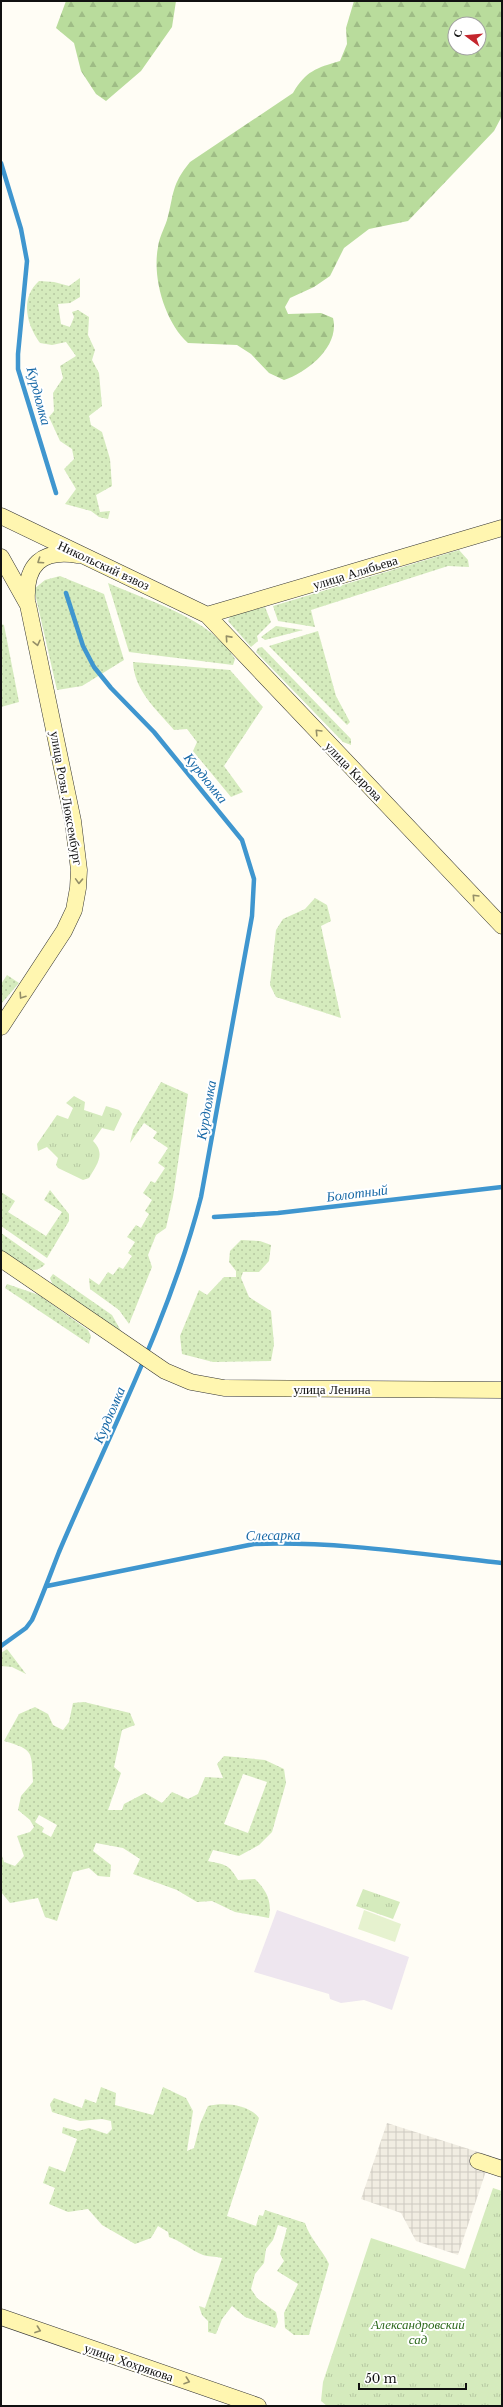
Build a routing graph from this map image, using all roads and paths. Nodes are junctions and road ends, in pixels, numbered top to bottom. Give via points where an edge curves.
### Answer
1 (1, 516) edge
2 (502, 528) edge
3 (1, 557) edge
4 (91, 558) junction
5 (28, 605) junction
6 (207, 615) junction
7 (502, 926) edge
8 (1, 1027) edge
9 (1, 1259) edge
10 (502, 1390) edge
11 (478, 2161) dead end
12 (502, 2169) edge
13 (1, 2317) edge
14 (258, 2406) edge

1 - 4 main road, Никольский взвоз
2 - 6 main road, улица Алябьева
3 - 5 main road, улица Розы Люксембург
4 -> 5 main road via 68,553 49,555 41,559 31,570 28,579
4 - 6 main road, Никольский взвоз
5 -> 8 main road, улица Розы Люксембург via 73,821 79,870 78,888 74,910 64,931
7 -> 6 main road, улица Кирова
9 - 10 main road, улица Ленина via 165,1371 191,1382 224,1388
11 - 12 main road
13 -> 14 main road, улица Хохрякова

